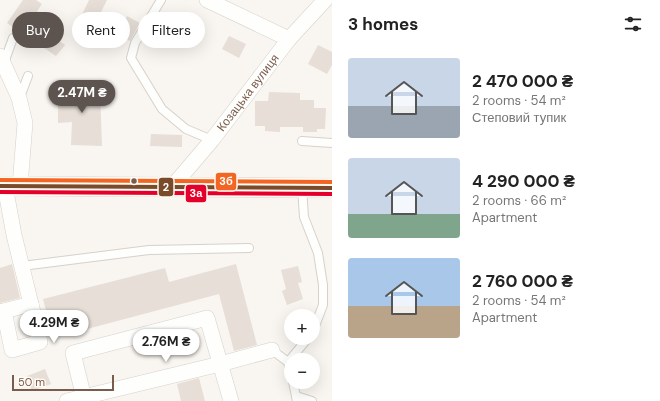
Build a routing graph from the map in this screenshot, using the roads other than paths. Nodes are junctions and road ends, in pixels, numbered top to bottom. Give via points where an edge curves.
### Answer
1 (161, 0) edge
2 (207, 0) edge
3 (325, 0) edge
4 (289, 39) junction
5 (12, 40) edge
6 (2, 61) edge
7 (28, 76) dead end
8 (19, 98) junction
9 (212, 140) junction
10 (302, 141) dead end
11 (332, 142) edge
12 (8, 186) edge
13 (172, 187) junction
14 (302, 188) junction
15 (332, 188) edge
16 (249, 248) dead end
17 (22, 266) junction
18 (31, 304) junction
19 (320, 311) edge
20 (2, 312) edge
21 (302, 345) edge
22 (272, 350) joint
23 (296, 353) edge
24 (284, 359) edge
25 (220, 364) junction
26 (295, 389) edge
27 (112, 396) edge
28 (84, 398) junction
29 (298, 399) edge
30 (67, 401) edge
31 (231, 401) edge
32 (312, 401) edge

1 - 9 lane via 135,43 131,58 162,109 186,129
2 - 4 street
3 - 4 street, Козацька вулиця
4 - 9 street, Козацька вулиця
5 - 6 lane
6 - 8 street
7 - 8 lane
8 - 12 street via 25,122
9 - 13 street, Козацька вулиця
10 - 11 lane
12 - 13 street
12 - 17 street via 14,235
13 - 14 street
14 - 15 street
14 - 19 lane via 304,217 318,253 323,285
16 - 17 lane via 149,250
17 - 18 street
18 - 20 street
18 - 20 street via 40,342 12,350
21 - 23 lane
22 - 24 lane
22 - 25 street
25 - 27 street
25 - 28 street via 207,318 73,353
25 - 31 street
26 - 29 lane
27 - 28 street
28 - 30 street
29 - 32 lane

